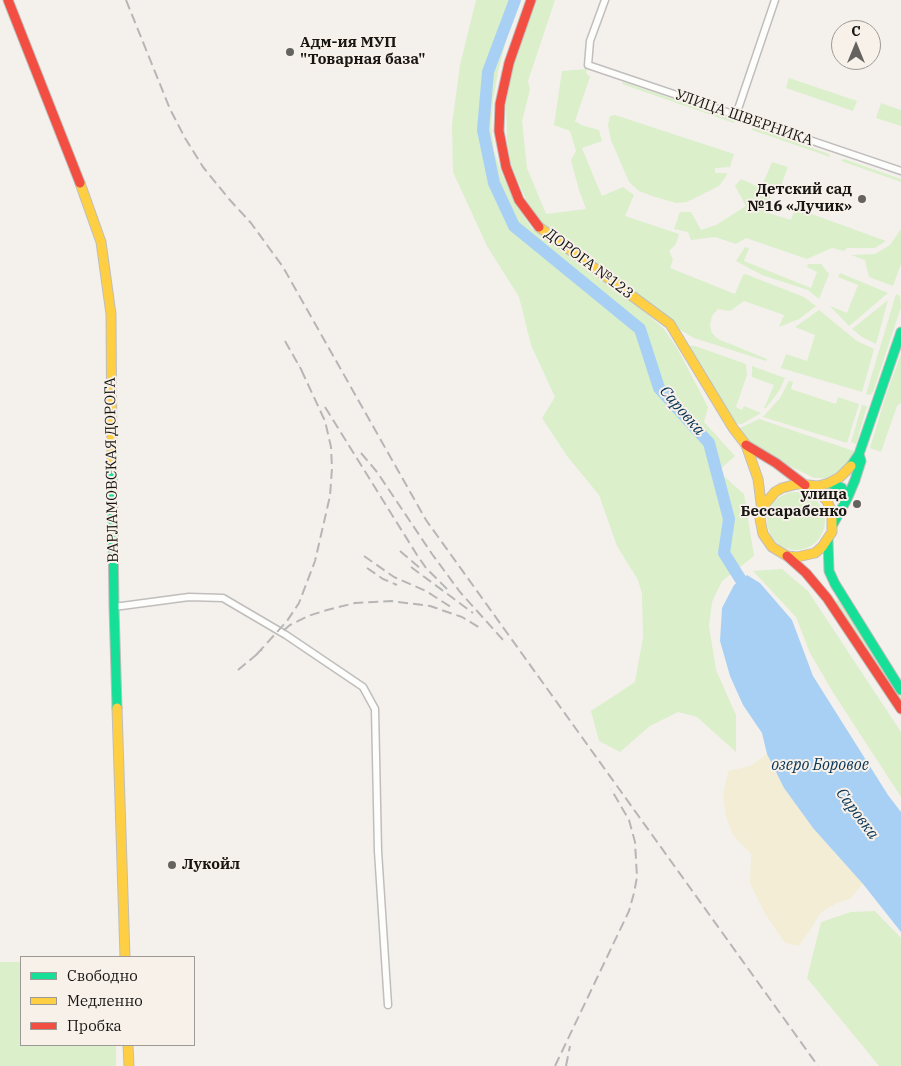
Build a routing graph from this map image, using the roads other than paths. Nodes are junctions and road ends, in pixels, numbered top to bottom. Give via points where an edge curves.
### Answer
1 (8, 0) edge
2 (531, 0) edge
3 (605, 0) edge
4 (775, 0) edge
5 (736, 115) junction
6 (901, 171) edge
7 (901, 332) edge
8 (746, 445) junction
9 (859, 454) junction
10 (829, 483) junction
11 (807, 486) junction
12 (847, 499) junction
13 (762, 511) junction
14 (833, 524) junction
15 (828, 540) junction
16 (787, 556) junction
17 (114, 607) junction
18 (901, 690) edge
19 (901, 709) edge
20 (125, 956) edge
21 (388, 1006) dead end
22 (128, 1046) edge
23 (129, 1066) edge

1 - 17 street, ВАРЛАМОВСКАЯ ДОРОГА via 101,242 111,314
2 - 8 street, ДОРОГА №123 via 509,63 498,131 506,167 519,200 540,228 670,324
3 - 5 street, УЛИЦА ШВЕРНИКА via 590,41 588,65
4 - 5 street
5 - 6 street, УЛИЦА ШВЕРНИКА
7 - 9 street
8 - 11 street, ДОРОГА №123
8 - 13 street, ДОРОГА №123 via 758,479
9 - 10 street via 840,477
9 - 12 street via 861,461
10 - 11 street
10 - 12 street via 842,488
11 - 13 street via 782,488 769,497
11 - 14 street via 827,501
12 - 14 street
13 - 16 street via 761,527 767,541 776,551
14 - 15 street
15 - 16 street via 806,556
15 - 18 street via 829,571 835,584
16 - 19 street via 827,598
17 - 20 street, ВАРЛАМОВСКАЯ ДОРОГА
17 - 21 street via 189,597 223,598 286,635 363,687 375,709 378,851
22 - 23 street

